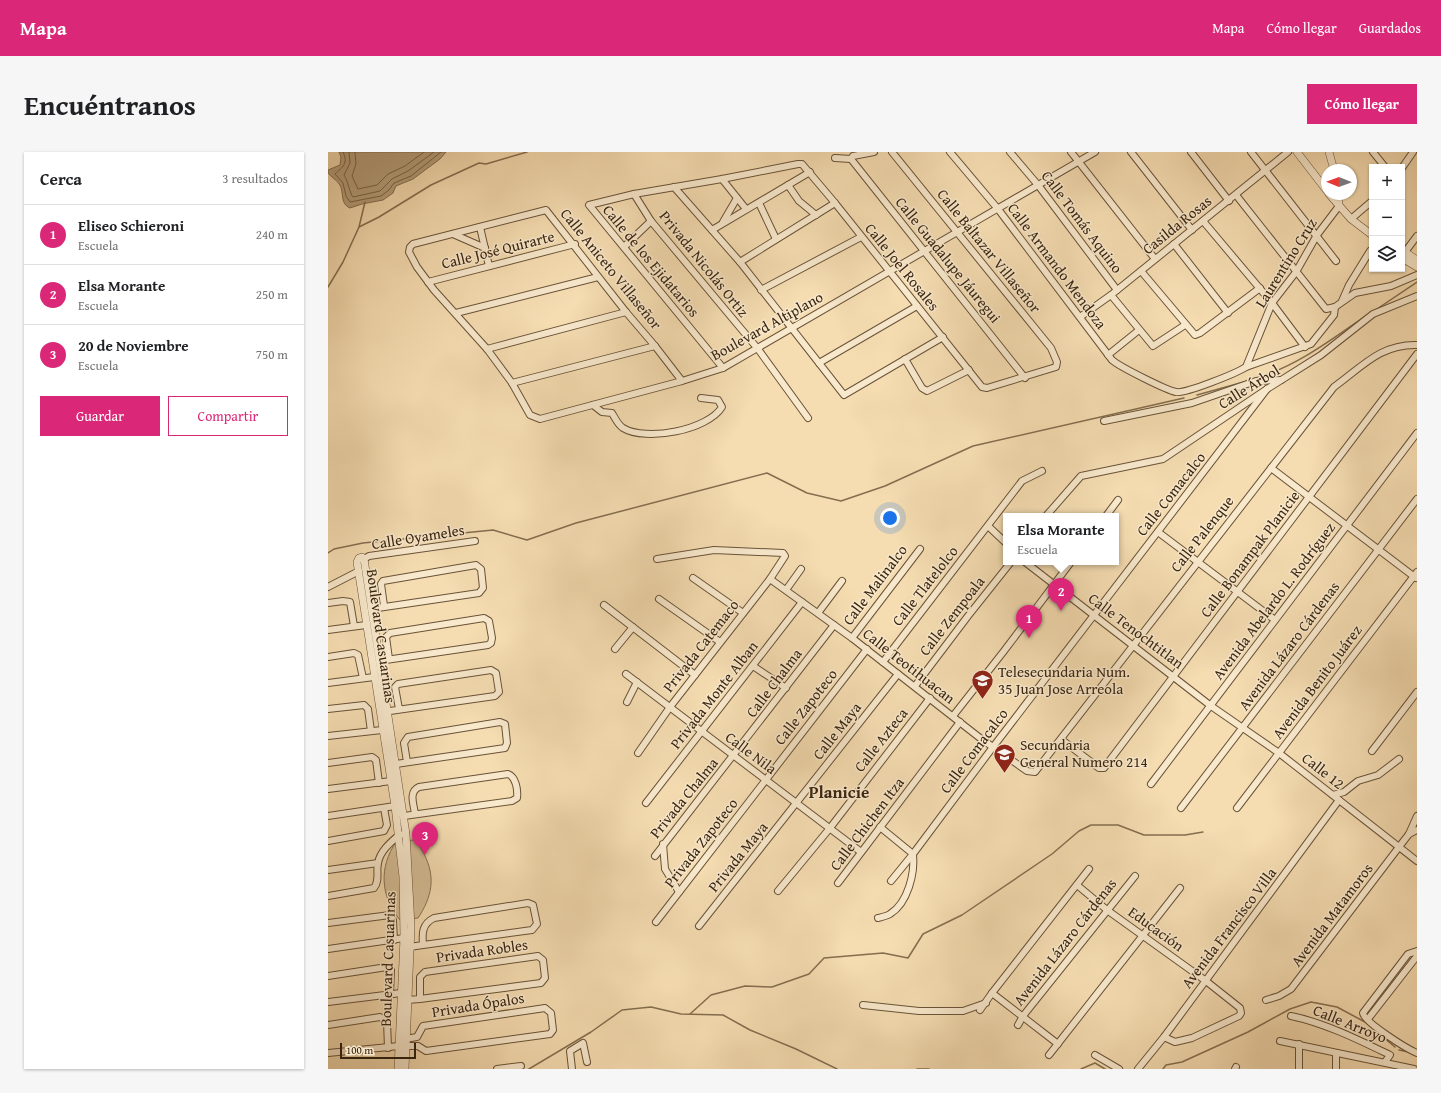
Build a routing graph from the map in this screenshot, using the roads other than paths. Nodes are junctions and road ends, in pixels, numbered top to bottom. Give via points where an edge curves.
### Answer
1 (874, 152) edge
2 (892, 152) edge
3 (950, 152) edge
4 (1010, 152) edge
5 (1071, 152) edge
6 (1095, 152) edge
7 (1131, 152) edge
8 (1191, 152) edge
9 (1251, 152) edge
10 (1288, 152) edge
11 (1297, 152) edge
12 (1329, 152) edge
13 (1373, 152) edge
14 (1413, 152) edge
15 (835, 158) dead end
16 (851, 159) junction
17 (1079, 161) junction
18 (798, 164) joint
19 (1332, 164) edge
20 (1383, 164) edge
21 (1405, 164) edge
22 (1266, 170) junction
23 (810, 172) junction
24 (722, 179) junction
25 (1321, 183) edge
26 (788, 185) junction
27 (1038, 185) junction
28 (674, 187) junction
29 (634, 194) junction
30 (1236, 195) junction
31 (737, 198) junction
32 (1334, 200) edge
33 (1338, 200) edge
34 (1228, 201) junction
35 (759, 203) junction
36 (835, 203) junction
37 (1369, 203) edge
38 (1339, 206) junction
39 (998, 209) junction
40 (746, 210) junction
41 (816, 215) junction
42 (1351, 219) junction
43 (1203, 221) junction
44 (651, 222) junction
45 (722, 224) junction
46 (480, 227) junction
47 (712, 230) junction
48 (1192, 230) junction
49 (957, 232) junction
50 (1369, 233) edge
51 (453, 234) junction
52 (1317, 235) junction
53 (1417, 236) edge
54 (861, 237) junction
55 (776, 239) junction
56 (575, 244) junction
57 (1174, 244) junction
58 (410, 247) joint
59 (624, 247) junction
60 (485, 248) junction
61 (925, 250) junction
62 (1405, 251) edge
63 (1369, 254) edge
64 (1405, 254) edge
65 (1405, 255) edge
66 (1155, 259) junction
67 (1417, 260) edge
68 (1336, 261) dead end
69 (740, 262) junction
70 (489, 266) junction
71 (1417, 267) edge
72 (1141, 271) junction
73 (890, 272) junction
74 (1296, 272) junction
75 (1417, 275) edge
76 (598, 277) junction
77 (428, 282) junction
78 (1260, 288) junction
79 (761, 290) junction
80 (1117, 290) junction
81 (1111, 295) junction
82 (1417, 296) edge
83 (1342, 301) junction
84 (1272, 303) junction
85 (917, 306) junction
86 (1332, 308) junction
87 (626, 312) junction
88 (456, 313) junction
89 (1228, 313) junction
90 (1080, 317) junction
91 (1185, 325) junction
92 (791, 329) junction
93 (1139, 330) junction
94 (943, 337) junction
95 (1417, 345) edge
96 (656, 346) junction
97 (1305, 347) junction
98 (487, 349) junction
99 (758, 349) junction
100 (1417, 354) edge
101 (1108, 355) junction
102 (905, 359) junction
103 (819, 363) junction
104 (1246, 367) junction
105 (723, 368) junction
106 (969, 370) junction
107 (1025, 378) junction
108 (1283, 380) junction
109 (682, 382) junction
110 (512, 383) junction
111 (1267, 389) junction
112 (1190, 391) junction
113 (701, 398) dead end
114 (1192, 403) junction
115 (593, 405) junction
116 (808, 418) dead end
117 (1104, 421) dead end
118 (1417, 433) edge
119 (1271, 468) junction
120 (1042, 471) dead end
121 (1310, 496) junction
122 (1417, 499) edge
123 (1118, 500) dead end
124 (1048, 513) edge
125 (1108, 513) edge
126 (1347, 525) junction
127 (988, 526) junction
128 (1158, 532) junction
129 (1003, 540) edge
130 (475, 541) dead end
131 (920, 548) dead end
132 (1379, 550) junction
133 (364, 559) junction
134 (657, 559) dead end
135 (1197, 562) junction
136 (1009, 565) edge
137 (1029, 565) edge
138 (1069, 565) edge
139 (801, 569) dead end
140 (359, 571) junction
141 (1416, 575) edge
142 (693, 578) dead end
143 (770, 579) junction
144 (842, 582) dead end
145 (1053, 585) junction
146 (328, 587) edge
147 (786, 590) junction
148 (1238, 592) junction
149 (659, 599) dead end
150 (802, 602) junction
151 (328, 603) edge
152 (604, 605) dead end
153 (384, 606) junction
154 (371, 609) junction
155 (743, 613) junction
156 (818, 614) junction
157 (1095, 616) junction
158 (1275, 620) junction
159 (366, 625) junction
160 (834, 625) junction
161 (354, 626) junction
162 (633, 627) junction
163 (328, 630) edge
164 (852, 638) junction
165 (720, 642) junction
166 (1134, 645) junction
167 (615, 649) dead end
168 (867, 649) junction
169 (328, 657) edge
170 (389, 659) junction
171 (379, 661) junction
172 (882, 662) junction
173 (753, 666) junction
174 (626, 674) dead end
175 (898, 674) junction
176 (695, 675) junction
177 (1174, 676) junction
178 (374, 677) junction
179 (363, 678) junction
180 (637, 682) junction
181 (328, 683) edge
182 (915, 686) junction
183 (786, 688) junction
184 (1417, 692) edge
185 (930, 698) junction
186 (627, 702) dead end
187 (1212, 706) junction
188 (670, 707) junction
189 (328, 709) edge
190 (399, 710) junction
191 (387, 711) junction
192 (379, 713) junction
193 (953, 716) junction
194 (960, 722) junction
195 (1243, 728) junction
196 (382, 730) junction
197 (371, 731) junction
198 (702, 732) junction
199 (328, 736) edge
200 (1062, 740) junction
201 (993, 747) junction
202 (1372, 751) dead end
203 (638, 753) dead end
204 (1279, 753) junction
205 (734, 756) junction
206 (1399, 758) dead end
207 (407, 762) junction
208 (328, 763) edge
209 (396, 764) junction
210 (1032, 772) joint
211 (766, 780) junction
212 (391, 781) junction
213 (378, 783) junction
214 (1151, 784) dead end
215 (328, 789) edge
216 (1333, 795) junction
217 (1339, 800) junction
218 (646, 803) dead end
219 (798, 803) junction
220 (395, 806) junction
221 (384, 808) junction
222 (1182, 808) dead end
223 (1237, 808) dead end
224 (415, 814) junction
225 (328, 816) edge
226 (404, 816) junction
227 (1417, 816) edge
228 (880, 827) junction
229 (830, 828) junction
230 (1417, 830) edge
231 (403, 834) junction
232 (1409, 834) junction
233 (328, 841) edge
234 (664, 844) junction
235 (1399, 847) junction
236 (861, 852) junction
237 (913, 854) junction
238 (655, 856) dead end
239 (1417, 861) edge
240 (378, 863) junction
241 (1089, 869) dead end
242 (328, 870) edge
243 (1135, 876) dead end
244 (891, 881) dead end
245 (838, 883) dead end
246 (1077, 885) junction
247 (1180, 888) dead end
248 (778, 891) dead end
249 (679, 892) junction
250 (328, 896) edge
251 (1107, 910) junction
252 (878, 918) dead end
253 (656, 922) dead end
254 (328, 923) edge
255 (699, 926) dead end
256 (1143, 936) junction
257 (404, 938) junction
258 (394, 940) junction
259 (423, 945) junction
260 (411, 947) junction
261 (328, 949) edge
262 (1417, 951) edge
263 (1417, 956) edge
264 (328, 976) edge
265 (1206, 981) junction
266 (401, 993) junction
267 (992, 993) junction
268 (390, 994) junction
269 (420, 999) junction
270 (407, 1000) junction
271 (1266, 1000) dead end
272 (328, 1002) edge
273 (986, 1003) junction
274 (862, 1005) dead end
275 (980, 1010) dead end
276 (1023, 1016) junction
277 (1291, 1016) dead end
278 (1367, 1019) junction
279 (328, 1025) edge
280 (1018, 1025) dead end
281 (1164, 1037) junction
282 (1280, 1041) dead end
283 (403, 1044) junction
284 (1058, 1044) junction
285 (1299, 1044) junction
286 (388, 1048) junction
287 (328, 1053) edge
288 (1336, 1053) junction
289 (1417, 1053) edge
290 (1049, 1055) dead end
291 (1095, 1055) dead end
292 (587, 1062) dead end
293 (1376, 1062) junction
294 (1385, 1062) junction
295 (521, 1066) dead end
296 (398, 1069) edge
297 (405, 1069) edge
298 (497, 1069) edge
299 (572, 1069) edge
300 (1119, 1069) edge
301 (1138, 1069) edge
302 (1299, 1069) edge
303 (1336, 1069) edge
304 (1376, 1069) edge
305 (1414, 1069) edge

1 - 16 street via 853,156
2 - 49 street, Calle Baltazar Villaseñor
3 - 39 street, Calle Armando Mendoza
4 - 27 street, Calle Tomás Aquino
5 - 17 street
6 - 17 street, Boulevard Altiplano
7 - 48 street
8 - 34 street
9 - 22 street
10 - 22 street, Casilda Rosas
11 - 25 street
12 - 19 street
13 - 20 street
14 - 21 street
15 - 16 street
16 - 61 street, Calle Guadalupe Jáuregui
17 - 27 street, Boulevard Altiplano
17 - 66 street
18 - 23 street, Calle Joel Rosales via 805,166
18 - 24 street, Calle de los Ejidatarios
22 - 30 street, Casilda Rosas
22 - 52 street
23 - 26 street
23 - 36 street, Calle Joel Rosales
24 - 28 street, Calle de los Ejidatarios
24 - 31 street
26 - 35 street
26 - 41 street via 799,201
27 - 39 street, Boulevard Altiplano
27 - 80 street, Calle Tomás Aquino
28 - 29 street, Calle de los Ejidatarios
28 - 47 street
29 - 44 street, Privada Nicolás Ortiz
29 - 59 street, Calle de los Ejidatarios via 589,205
30 - 34 street, Casilda Rosas
30 - 74 street
31 - 40 street
31 - 45 street
32 - 38 street
33 - 38 street
34 - 43 street, Casilda Rosas
35 - 40 street
35 - 55 street
36 - 41 street
36 - 54 street, Calle Joel Rosales
37 - 42 street
38 - 42 street
38 - 52 street, Laurentino Cruz
39 - 49 street, Boulevard Altiplano
39 - 90 street, Calle Armando Mendoza
40 - 45 street
41 - 55 street
42 - 50 street
43 - 48 street, Casilda Rosas
43 - 78 street
44 - 59 street
44 - 99 street, Privada Nicolás Ortiz
45 - 47 street
46 - 51 street, Calle Aniceto Villaseñor
46 - 56 street, Calle Aniceto Villaseñor via 546,210
46 - 60 street
47 - 69 street
48 - 57 street, Casilda Rosas
49 - 61 street, Boulevard Altiplano
49 - 107 street, Calle Baltazar Villaseñor via 1051,348 1057,362 1054,368
51 - 58 street, Calle Aniceto Villaseñor via 413,244
51 - 60 street
52 - 68 street
52 - 74 street, Laurentino Cruz
53 - 62 street
54 - 73 street, Calle Joel Rosales
54 - 79 street
55 - 69 street
56 - 70 street, Calle José Quirarte
56 - 76 street, Calle Aniceto Villaseñor
57 - 66 street, Casilda Rosas
57 - 89 street
58 - 77 street, Boulevard Altiplano via 417,266
59 - 105 street, Calle de los Ejidatarios
60 - 70 street
61 - 73 street, Boulevard Altiplano
61 - 107 street, Calle Guadalupe Jáuregui
63 - 83 street
64 - 67 street
65 - 71 street
66 - 72 street, Casilda Rosas
69 - 79 street
70 - 77 street, Calle José Quirarte
72 - 80 street, Casilda Rosas
72 - 91 street
73 - 85 street, Calle Joel Rosales
73 - 92 street, Boulevard Altiplano
74 - 84 street, Laurentino Cruz
74 - 86 street via 1324,307
75 - 83 street via 1391,286 1355,293
76 - 87 street, Calle Aniceto Villaseñor
76 - 88 street
77 - 88 street, Boulevard Altiplano
78 - 84 street
78 - 89 street
79 - 92 street
80 - 81 street, Casilda Rosas
81 - 90 street, Casilda Rosas
81 - 93 street, Calle Tomás Aquino
82 - 108 street, Calle Árbol via 1373,314 1321,356
83 - 86 street
84 - 97 street
84 - 104 street, Laurentino Cruz
85 - 94 street, Calle Joel Rosales
85 - 103 street
86 - 97 street via 1334,315 1325,328
87 - 96 street, Calle Aniceto Villaseñor
87 - 98 street
88 - 98 street, Boulevard Altiplano
89 - 91 street via 1197,335
90 - 101 street, Calle Armando Mendoza
91 - 93 street, Calle Tomás Aquino via 1155,346
92 - 99 street, Boulevard Altiplano
92 - 103 street
93 - 101 street
94 - 102 street
94 - 106 street, Calle Joel Rosales
95 - 119 street, Calle Palenque via 1387,349 1334,386
96 - 109 street, Calle Aniceto Villaseñor
96 - 110 street
97 - 104 street
98 - 110 street, Boulevard Altiplano
99 - 105 street, Boulevard Altiplano
99 - 116 street, Privada Nicolás Ortiz
100 - 121 street, Calle Bonampak Planicie
101 - 112 street, Calle Armando Mendoza via 1117,364 1176,393
102 - 103 street via 846,395
102 - 106 street via 922,388 927,391
104 - 112 street
105 - 109 street, Boulevard Altiplano
106 - 107 street, Calle Joel Rosales via 985,388
108 - 111 street, Calle Árbol
108 - 114 street via 1256,381
109 - 115 street, Boulevard Altiplano
110 - 115 street, Boulevard Altiplano via 530,415 535,418 540,419
111 - 124 street, Calle Árbol via 1163,459 1084,474 1077,478
111 - 128 street, Calle Comacalco
112 - 114 street
113 - 115 street via 718,400 722,407 700,425 690,429 664,432 631,432 619,425 612,413 602,412
114 - 117 street
118 - 126 street, Avenida Abelardo L. Rodríguez
119 - 121 street
119 - 135 street, Calle Palenque
120 - 127 street via 1022,481
121 - 126 street
121 - 148 street, Calle Bonampak Planicie
122 - 132 street, Avenida Lázaro Cárdenas
123 - 125 street
126 - 132 street
126 - 158 street, Avenida Abelardo L. Rodríguez
127 - 129 street
127 - 172 street, Calle Tlatelolco
128 - 135 street
128 - 157 street, Calle Comacalco
130 - 133 street, Calle Oyameles via 369,556
131 - 164 street, Calle Malinalco
132 - 141 street
132 - 195 street, Avenida Lázaro Cárdenas
133 - 140 street, Boulevard Casuarinas via 358,559
133 - 154 street, Boulevard Casuarinas
134 - 143 street, Privada Catemaco via 714,550 782,553 785,556
135 - 148 street
135 - 166 street, Calle Palenque
136 - 182 street, Calle Zempoala
137 - 145 street, Calle Tenochtitlan
138 - 145 street
139 - 147 street
140 - 146 street
140 - 159 street, Boulevard Casuarinas
141 - 204 street, Avenida Benito Juárez
142 - 155 street
143 - 147 street, Calle Teotihuacan
143 - 155 street, Privada Catemaco
144 - 156 street
145 - 157 street, Calle Tenochtitlan
145 - 193 street
147 - 150 street, Calle Teotihuacan
148 - 158 street
148 - 177 street, Calle Bonampak Planicie
149 - 165 street
150 - 156 street, Calle Teotihuacan
150 - 173 street, Privada Monte Alban
151 - 161 street via 350,602
152 - 162 street
153 - 153 street via 479,594 483,588 481,569 476,565 383,581 381,584
153 - 154 street
154 - 171 street, Boulevard Casuarinas
155 - 165 street, Privada Catemaco
156 - 160 street, Calle Teotihuacan
157 - 166 street, Calle Tenochtitlan
157 - 201 street, Calle Comacalco
158 - 187 street, Avenida Abelardo L. Rodríguez
159 - 161 street
159 - 178 street, Boulevard Casuarinas
160 - 164 street, Calle Teotihuacan
160 - 183 street, Calle Chalma
161 - 163 street
162 - 167 street
162 - 176 street
164 - 168 street, Calle Teotihuacan
165 - 176 street, Privada Catemaco
166 - 177 street, Calle Tenochtitlan
166 - 200 street, Calle Palenque
168 - 172 street, Calle Teotihuacan
168 - 211 street, Calle Zapoteco
169 - 179 street via 354,653 358,655
170 - 170 street via 488,645 492,638 489,621 484,618 390,633 386,637
170 - 171 street
171 - 191 street, Boulevard Casuarinas
172 - 175 street, Calle Teotihuacan
173 - 183 street
173 - 198 street, Privada Monte Alban
174 - 180 street, Calle Nila
175 - 182 street, Calle Teotihuacan
175 - 219 street, Calle Maya
176 - 188 street, Privada Catemaco
177 - 187 street, Calle Tenochtitlan
177 - 200 street, Calle Bonampak Planicie via 1102,769
178 - 179 street
178 - 192 street, Boulevard Casuarinas
179 - 181 street
180 - 186 street
180 - 188 street, Calle Nila
182 - 185 street, Calle Teotihuacan
183 - 205 street, Calle Chalma
184 - 202 street
185 - 193 street, Calle Teotihuacan
185 - 229 street, Calle Azteca
187 - 195 street, Calle 12
187 - 214 street, Avenida Abelardo L. Rodríguez
188 - 198 street, Calle Nila
188 - 203 street, Privada Catemaco
189 - 197 street via 364,705 368,709
190 - 190 street via 495,696 498,692 496,673 491,670 398,684 395,688
190 - 191 street
191 - 192 street
191 - 209 street, Boulevard Casuarinas
192 - 196 street, Boulevard Casuarinas
193 - 194 street, Calle Teotihuacan
194 - 201 street, Calle Teotihuacan
194 - 228 street, Calle Chichen Itza
195 - 204 street, Calle 12
195 - 222 street, Avenida Lázaro Cárdenas
196 - 197 street
196 - 212 street, Boulevard Casuarinas
197 - 199 street
198 - 205 street, Calle Nila
198 - 218 street, Privada Monte Alban
200 - 210 street, Calle Palenque via 1037,771
201 - 210 street, Calle Teotihuacan
201 - 237 street, Calle Comacalco
204 - 216 street, Calle 12
204 - 223 street, Avenida Benito Juárez
205 - 211 street, Calle Nila
205 - 234 street, Privada Chalma
206 - 216 street via 1378,775 1358,781 1344,792
207 - 207 street via 505,748 505,724 500,722 408,737 404,743
207 - 209 street
208 - 213 street via 372,757 376,760
209 - 226 street, Boulevard Casuarinas
211 - 219 street, Calle Nila
211 - 249 street, Privada Zapoteco
212 - 213 street
212 - 220 street, Boulevard Casuarinas
213 - 215 street
216 - 217 street, Calle 12
217 - 235 street, Calle 12
217 - 265 street, Avenida Francisco Villa
219 - 229 street, Calle Nila
219 - 255 street, Privada Maya
220 - 221 street
220 - 231 street, Boulevard Casuarinas
221 - 225 street
221 - 233 street via 387,825 384,831
224 - 224 street via 512,801 517,798 515,779 508,774 418,787 412,795
224 - 226 street
226 - 231 street, Boulevard Casuarinas
227 - 232 street, Avenida Matamoros
228 - 236 street, Calle Chichen Itza
228 - 237 street
229 - 236 street, Calle Nila
229 - 248 street, Calle Azteca
230 - 232 street, Avenida Matamoros
231 - 240 street via 389,844
231 - 257 street, Boulevard Casuarinas
231 - 260 street, Boulevard Casuarinas via 410,882
232 - 235 street, Avenida Matamoros
234 - 238 street, Privada Chalma
234 - 249 street via 665,869
235 - 239 street, Calle 12
235 - 271 street, Avenida Matamoros via 1291,989
236 - 245 street, Calle Chichen Itza
237 - 244 street, Calle Comacalco
237 - 252 street via 912,877 902,901 889,915
240 - 242 street
240 - 250 street via 378,882 374,888
241 - 246 street
243 - 251 street, Avenida Lázaro Cárdenas
246 - 251 street, Educación
246 - 267 street
247 - 256 street
249 - 253 street, Privada Zapoteco
251 - 256 street, Educación
251 - 276 street, Avenida Lázaro Cárdenas
254 - 258 street via 390,915 393,920
256 - 265 street, Educación
256 - 284 street
257 - 258 street
257 - 266 street, Boulevard Casuarinas
258 - 261 street
259 - 259 street via 424,926 434,918 528,903 534,908 537,924 532,930
259 - 260 street
260 - 270 street, Boulevard Casuarinas
262 - 278 street via 1408,954 1363,1013
263 - 278 street
264 - 268 street via 387,967 391,970
265 - 281 street, Avenida Francisco Villa
265 - 281 street, Educación via 1240,1008 1239,1016 1192,1038 1175,1042
266 - 268 street
266 - 283 street, Boulevard Casuarinas
267 - 273 street
267 - 276 street
268 - 272 street
269 - 269 street, Privada Robles via 420,977 426,972 538,956 543,960 545,978 541,982
269 - 270 street, Privada Robles
270 - 283 street, Boulevard Casuarinas
273 - 274 street via 963,1011
273 - 275 street
276 - 280 street, Avenida Lázaro Cárdenas
276 - 284 street
277 - 294 street, Calle Arroyo via 1306,1019 1390,1055
278 - 289 street via 1400,1044
279 - 286 street via 385,1018
281 - 301 street, Avenida Francisco Villa
282 - 285 street, Calle Arroyo
283 - 283 street, Privada Ópalos via 418,1046 426,1051 550,1034 553,1030 551,1013 545,1008 423,1026 417,1037
283 - 286 street
283 - 296 street, Boulevard Casuarinas
283 - 297 street, Boulevard Casuarinas
284 - 290 street
285 - 288 street, Calle Arroyo
285 - 302 street
286 - 287 street
288 - 293 street, Calle Arroyo
288 - 303 street
291 - 300 street
292 - 299 street via 584,1043 579,1044 570,1051
293 - 294 street, Calle Arroyo
293 - 304 street
294 - 305 street, Calle Arroyo
295 - 298 street

